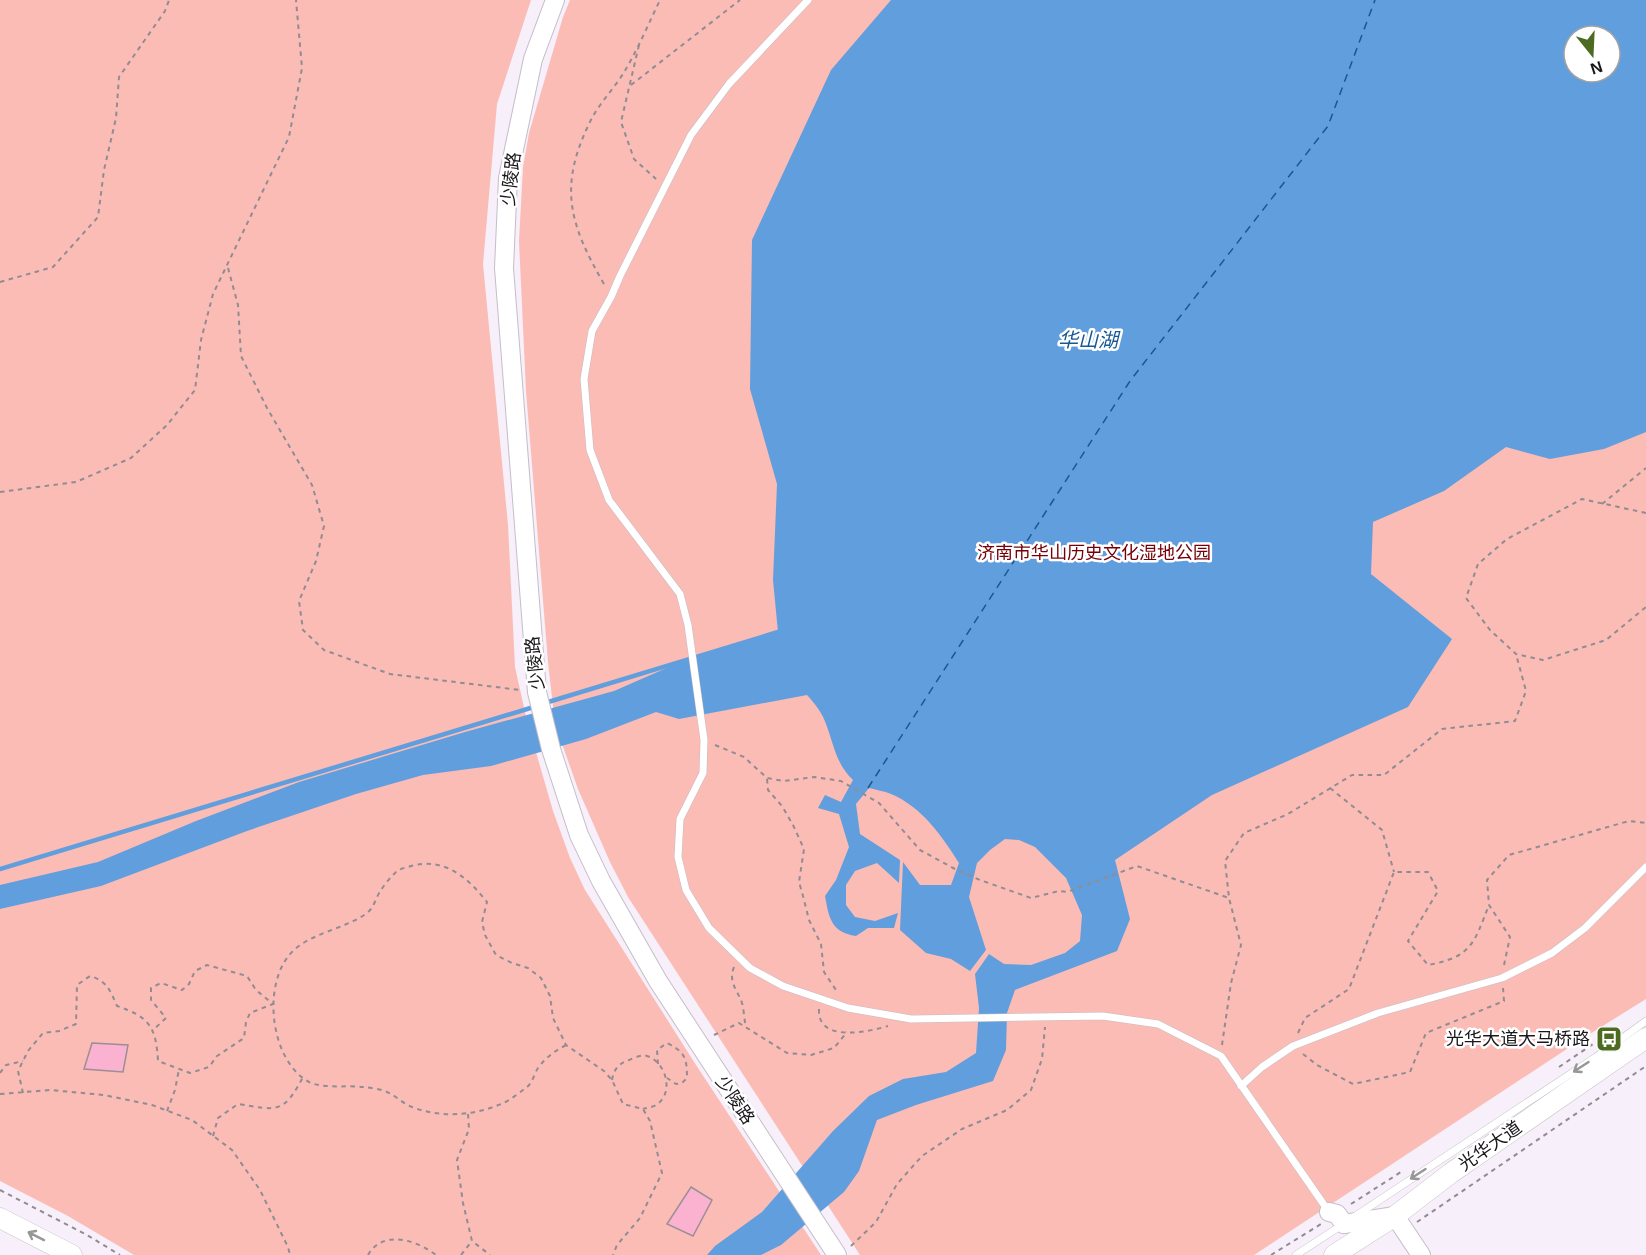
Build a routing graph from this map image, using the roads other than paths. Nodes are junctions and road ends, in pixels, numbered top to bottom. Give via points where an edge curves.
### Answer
1 (555, 0) edge
2 (808, 0) edge
3 (1646, 867) edge
4 (1646, 1021) edge
5 (1646, 1038) edge
6 (1241, 1086) junction
7 (1337, 1216) junction
8 (0, 1218) edge
9 (1400, 1223) junction
10 (843, 1251) edge
11 (72, 1255) edge
12 (1296, 1255) edge
13 (1334, 1255) edge
14 (1421, 1255) edge

1 - 10 street, 少陵路 via 533,59 508,178 504,268 537,692 579,835 601,881 698,1045 819,1226
2 - 6 lane via 729,84 691,135 592,331 584,380 590,450 609,500 680,594 688,625 704,740 703,773 680,819 678,858 686,890 709,928 738,957 783,986 848,1008 911,1019 1103,1016 1158,1024 1221,1056
3 - 6 lane via 1585,928 1552,953 1502,978 1378,1013 1293,1046
4 -> 7 lane via 1596,1057
5 - 9 main road, 光华大道 via 1451,1173
6 - 7 lane
7 - 9 street
7 - 12 lane
11 -> 8 main road
9 - 13 main road, 光华大道
9 - 14 street

